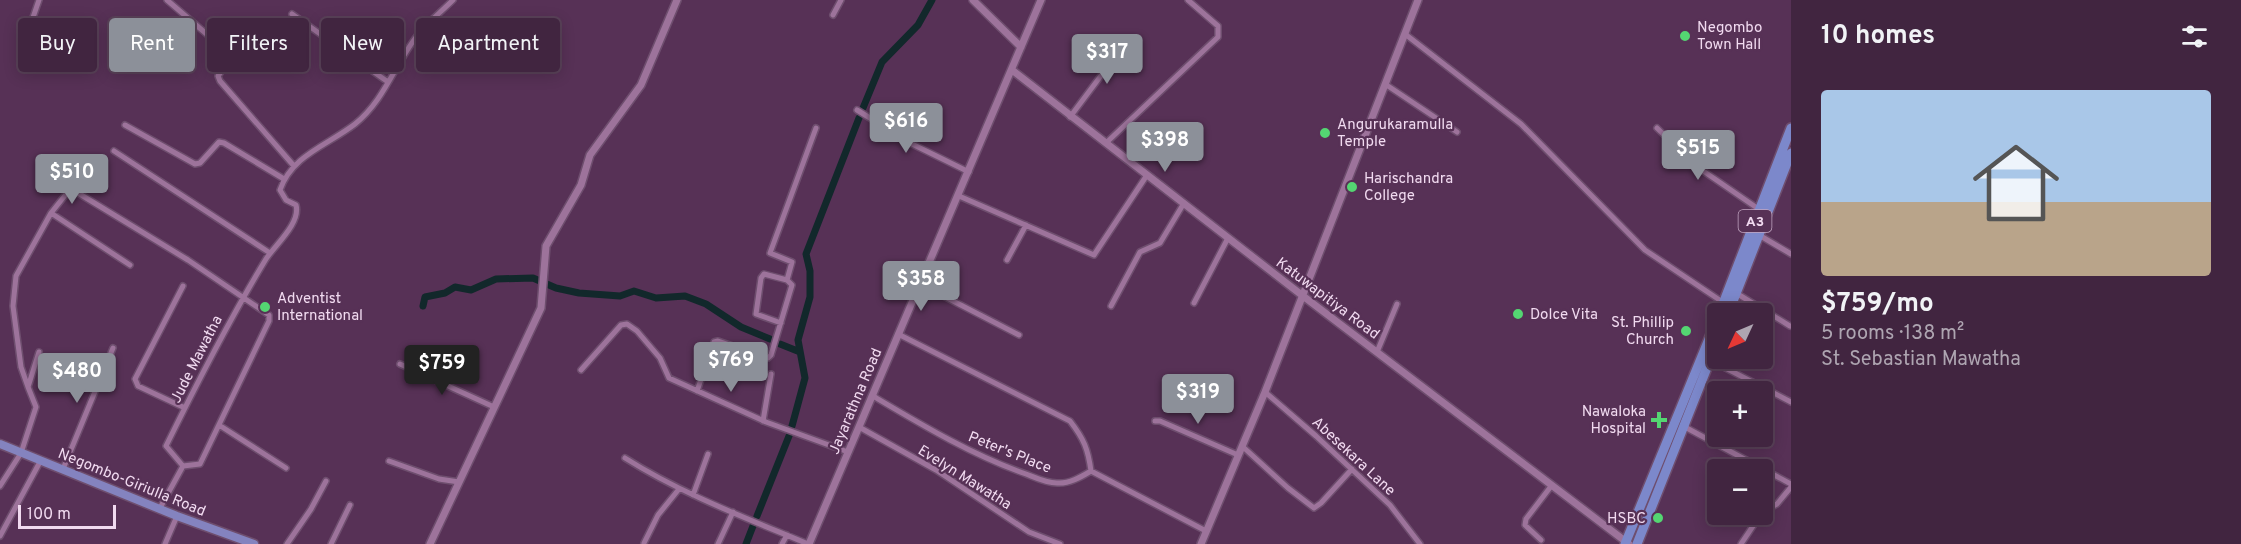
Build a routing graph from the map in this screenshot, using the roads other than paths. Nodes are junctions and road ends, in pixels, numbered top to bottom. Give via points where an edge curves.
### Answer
1 (39, 0) edge
2 (167, 0) edge
3 (440, 0) edge
4 (453, 0) edge
5 (677, 0) edge
6 (841, 0) edge
7 (973, 0) edge
8 (1041, 0) edge
9 (1188, 0) edge
10 (1418, 0) edge
11 (447, 6) junction
12 (292, 14) dead end
13 (833, 15) dead end
14 (33, 18) edge
15 (1405, 33) junction
16 (1126, 41) dead end
17 (1021, 47) junction
18 (1012, 70) junction
19 (388, 82) junction
20 (1385, 84) junction
21 (857, 110) dead end
22 (1070, 117) junction
23 (125, 124) dead end
24 (816, 128) dead end
25 (1657, 128) dead end
26 (1791, 128) edge
27 (1456, 132) dead end
28 (1106, 143) junction
29 (114, 151) dead end
30 (1791, 153) edge
31 (294, 166) junction
32 (969, 172) junction
33 (1148, 175) junction
34 (284, 179) junction
35 (958, 196) junction
36 (1184, 203) junction
37 (1760, 210) junction
38 (51, 213) junction
39 (1026, 225) junction
40 (1759, 235) junction
41 (1228, 238) junction
42 (270, 253) junction
43 (1791, 254) edge
44 (1008, 260) dead end
45 (130, 265) dead end
46 (787, 280) junction
47 (920, 284) junction
48 (183, 286) dead end
49 (1736, 293) junction
50 (1303, 296) junction
51 (242, 298) junction
52 (1194, 303) dead end
53 (1720, 303) edge
54 (1729, 303) edge
55 (1730, 303) edge
56 (1397, 304) dead end
57 (1111, 306) dead end
58 (781, 323) junction
59 (1790, 326) edge
60 (898, 334) junction
61 (1019, 335) dead end
62 (1707, 343) edge
63 (112, 348) dead end
64 (39, 352) dead end
65 (1377, 352) junction
66 (400, 364) dead end
67 (1707, 367) edge
68 (1727, 369) edge
69 (581, 370) dead end
70 (771, 374) dead end
71 (28, 387) junction
72 (697, 391) junction
73 (1265, 392) junction
74 (873, 396) junction
75 (1791, 402) edge
76 (494, 407) junction
77 (185, 408) junction
78 (763, 421) junction
79 (1155, 421) dead end
80 (219, 425) junction
81 (1683, 426) junction
82 (859, 427) junction
83 (0, 444) edge
84 (1242, 446) junction
85 (848, 452) junction
86 (21, 453) junction
87 (708, 454) dead end
88 (1238, 455) junction
89 (625, 458) dead end
90 (40, 460) junction
91 (389, 461) dead end
92 (183, 466) junction
93 (286, 468) dead end
94 (63, 469) junction
95 (1352, 469) junction
96 (1091, 471) junction
97 (326, 481) dead end
98 (459, 482) junction
99 (1552, 485) junction
100 (0, 486) edge
101 (1791, 486) edge
102 (679, 489) junction
103 (693, 495) junction
104 (350, 505) dead end
105 (1773, 506) edge
106 (160, 508) junction
107 (733, 512) junction
108 (177, 516) junction
109 (1754, 525) edge
110 (1206, 531) junction
111 (787, 535) junction
112 (0, 536) edge
113 (1541, 540) dead end
114 (644, 543) edge
115 (1627, 543) edge
116 (165, 544) edge
117 (254, 544) edge
118 (287, 544) edge
119 (331, 544) edge
120 (430, 544) edge
121 (718, 544) edge
122 (782, 544) edge
123 (809, 544) edge
124 (1060, 544) edge
125 (1201, 544) edge
126 (1420, 544) edge
127 (1637, 544) edge
128 (1741, 544) edge

1 - 14 street
2 - 31 street via 231,55 218,75 220,81
3 - 11 street
4 - 11 street
5 - 76 street via 641,85 590,155 581,185 546,246 541,308
6 - 13 street
7 - 17 street
8 - 17 street, Jayarathna Road
9 - 28 street via 1218,26 1218,37
10 - 15 street
11 - 19 street via 417,36
12 - 19 street
15 - 20 street
15 - 53 street via 1521,124 1645,249
16 - 22 street
17 - 18 street, Jayarathna Road
18 - 22 street, Katuwapitiya Road
18 - 32 street, Jayarathna Road
19 - 31 street via 373,106 355,123
20 - 27 street
20 - 50 street
21 - 32 street via 912,144
22 - 28 street, Katuwapitiya Road
23 - 34 street via 195,164 219,142
24 - 46 street via 770,253 792,262
25 - 37 street via 1690,162
26 - 37 highway, A3
28 - 33 street, Katuwapitiya Road
29 - 42 street
30 - 40 highway, A3
31 - 34 street
32 - 35 street, Jayarathna Road
33 - 36 street, Katuwapitiya Road
33 - 39 street via 1095,255
34 - 42 street, Jude Mawatha via 280,190 298,212
35 - 39 street
35 - 47 street, Jayarathna Road
36 - 41 street, Katuwapitiya Road
36 - 57 street via 1160,243 1140,252
37 - 54 highway, A3
38 - 45 street
38 - 51 street via 67,193 78,194 188,260
38 - 71 street via 16,276 13,306 21,367
39 - 44 street
40 - 43 street
40 - 49 highway, A3
41 - 50 street, Katuwapitiya Road
41 - 52 street
42 - 51 street, Jude Mawatha
46 - 58 street via 792,285
46 - 58 street via 764,274 761,278 756,314
47 - 60 street, Jayarathna Road
47 - 61 street
48 - 77 street via 135,379 138,386
49 - 55 highway, A3
49 - 59 street
50 - 65 street, Katuwapitiya Road
50 - 73 street
51 - 77 street, Jude Mawatha
51 - 80 street via 269,315 269,321
56 - 65 street
58 - 72 street via 768,358 714,342
60 - 74 street, Jayarathna Road
60 - 96 street via 1070,421 1089,452
62 - 115 highway, A3
63 - 94 street
64 - 71 street
65 - 99 street, Katuwapitiya Road
66 - 76 street
67 - 81 highway
68 - 75 street
69 - 72 street via 621,324 627,324 638,331 660,358 669,378
70 - 78 street
71 - 86 street via 36,406
72 - 78 street
73 - 84 street
73 - 95 street, Abesekara Lane
74 - 82 street, Jayarathna Road
74 - 96 street, Peter's Place via 943,436 1047,482 1075,480
76 - 98 street
77 - 92 street, Jude Mawatha via 166,446
78 - 85 street
79 - 88 street
80 - 92 street via 200,464
80 - 93 street
81 - 101 street
81 - 127 highway
82 - 85 street, Jayarathna Road
82 - 124 street, Evelyn Mawatha via 936,470 1029,532
83 - 86 main road, Negombo-Giriulla Road
84 - 88 street
84 - 95 street via 1314,508
85 - 123 street, Jayarathna Road
86 - 90 main road, Negombo-Giriulla Road
86 - 100 street
87 - 103 street
88 - 110 street
89 - 102 street
90 - 94 main road, Negombo-Giriulla Road
90 - 112 street
91 - 98 street
92 - 106 street
94 - 106 main road, Negombo-Giriulla Road
95 - 126 street, Abesekara Lane via 1390,505
96 - 110 street
97 - 118 street
98 - 120 street
99 - 113 street via 1524,525
99 - 115 street, Katuwapitiya Road
101 - 105 street
102 - 103 street
102 - 114 street via 658,515
103 - 107 street
104 - 119 street
106 - 108 main road, Negombo-Giriulla Road
107 - 111 street
107 - 121 street
108 - 116 street
108 - 117 main road, Negombo-Giriulla Road
109 - 128 street
110 - 125 street
111 - 122 street
111 - 123 street

